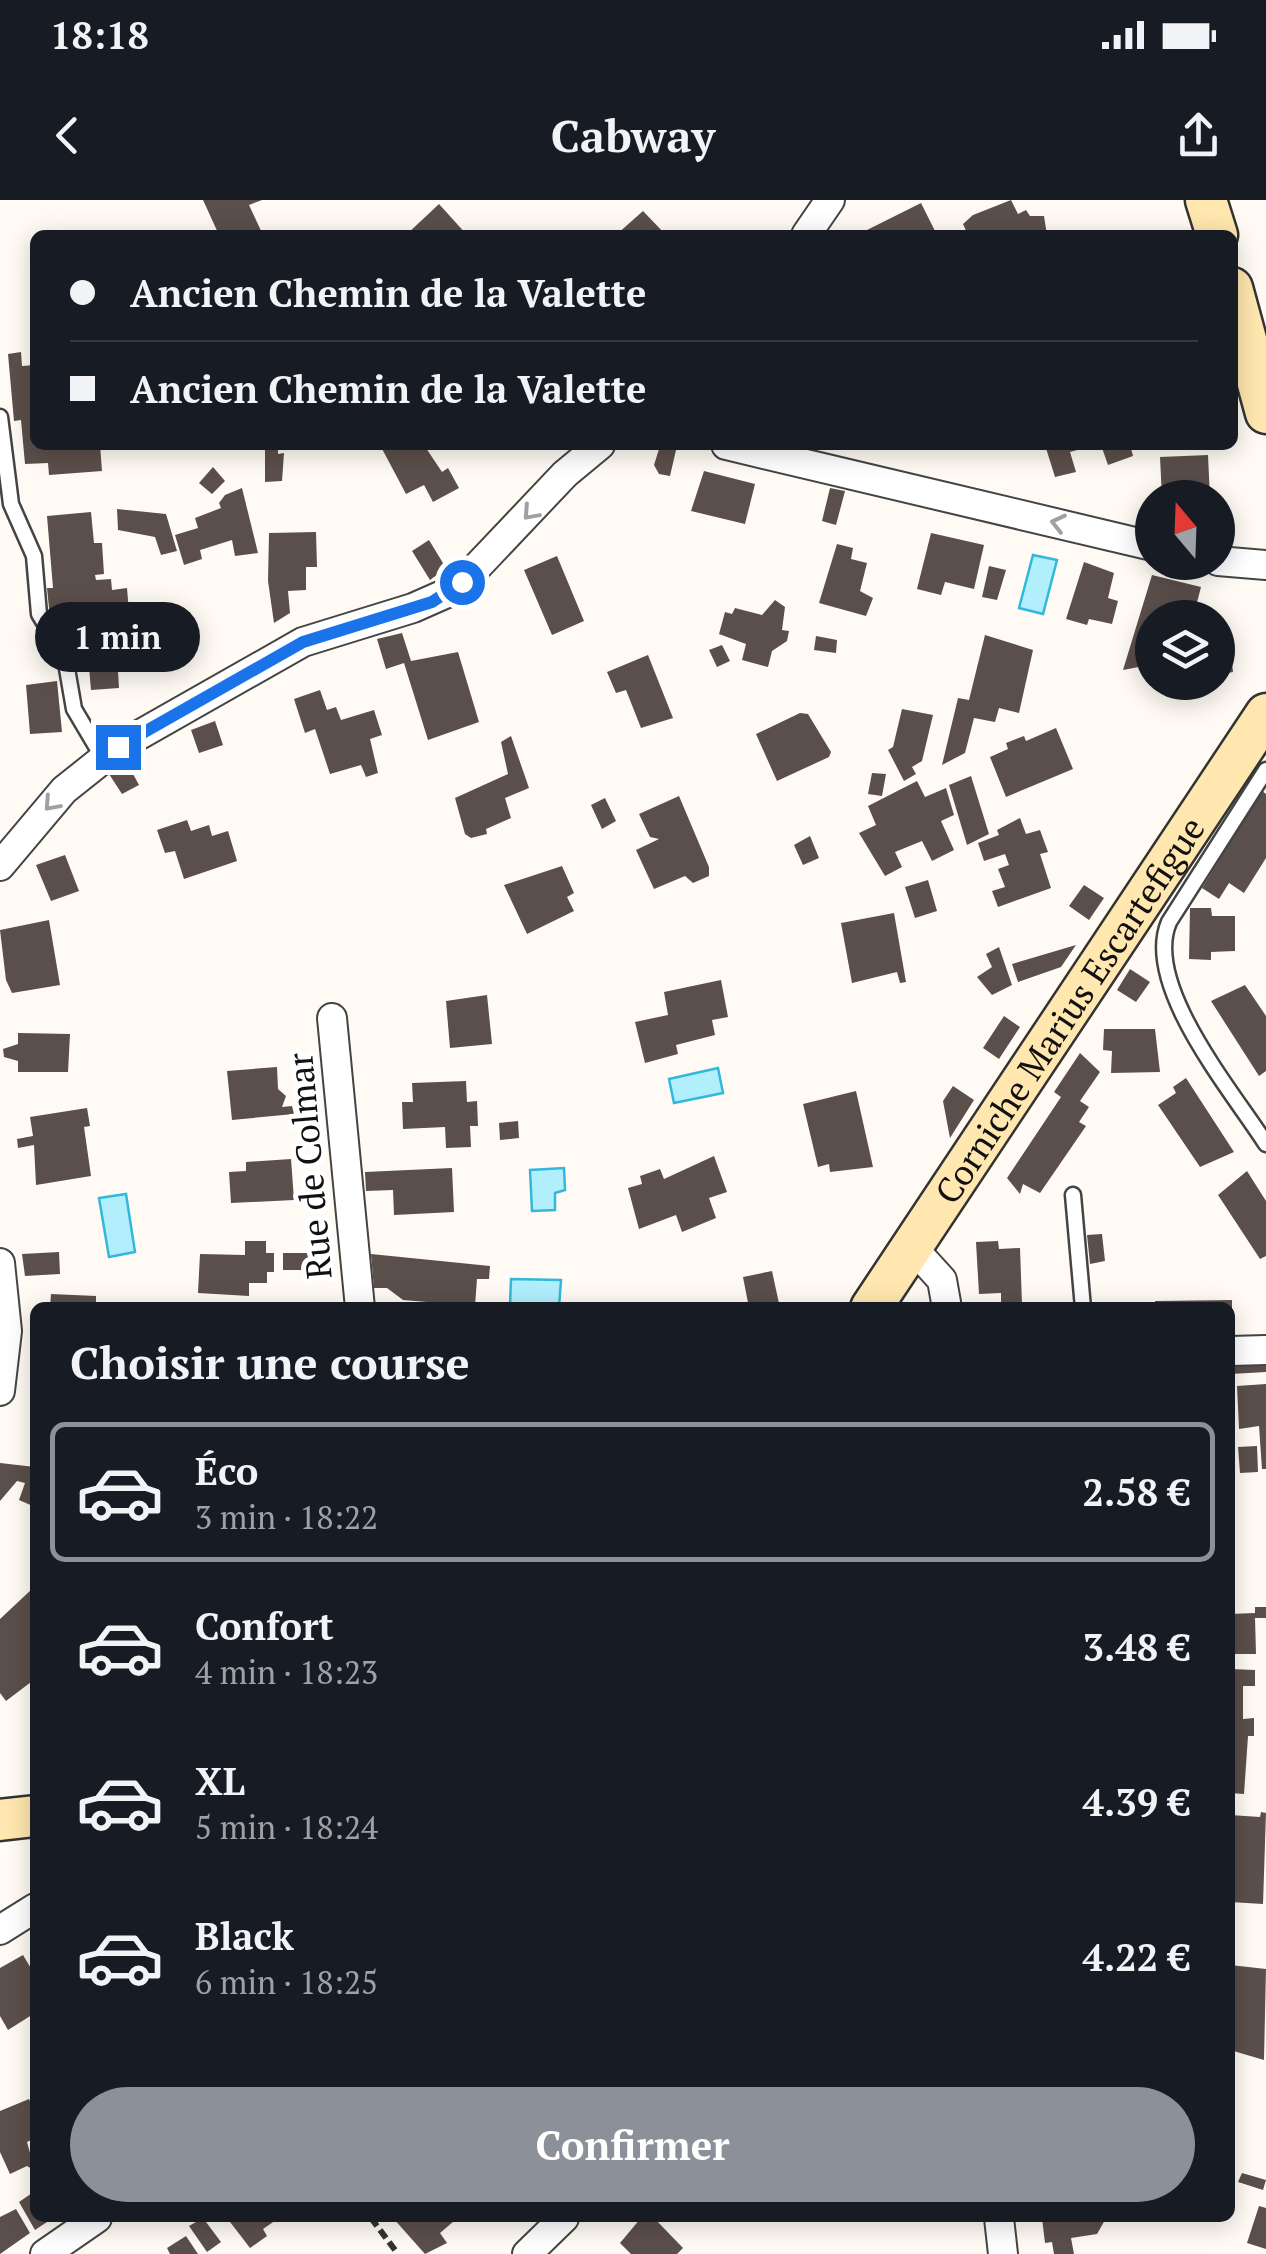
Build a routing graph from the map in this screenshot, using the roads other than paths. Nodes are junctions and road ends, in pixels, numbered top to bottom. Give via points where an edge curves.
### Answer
1 (830, 200) edge
2 (1206, 200) edge
3 (809, 230) edge
4 (1215, 230) edge
5 (1238, 301) edge
6 (1256, 341) edge
7 (1266, 413) edge
8 (0, 417) edge
9 (594, 450) edge
10 (747, 450) edge
11 (1135, 542) edge
12 (1235, 562) edge
13 (1266, 565) edge
14 (1264, 722) edge
15 (103, 758) junction
16 (1266, 770) edge
17 (0, 866) edge
18 (332, 1018) dead end
19 (1266, 1144) edge
20 (1073, 1195) dead end
21 (912, 1247) junction
22 (0, 1263) edge
23 (359, 1302) edge
24 (875, 1302) edge
25 (945, 1302) edge
26 (1082, 1302) edge
27 (1266, 1350) edge
28 (1235, 1351) edge
29 (0, 1391) edge
30 (30, 1817) edge
31 (0, 1820) edge
32 (30, 1911) edge
33 (0, 1930) edge
34 (91, 2222) edge
35 (560, 2222) edge
36 (999, 2222) edge
37 (44, 2254) edge
38 (527, 2254) edge
39 (1003, 2254) edge

1 - 3 street
2 - 4 main road
5 - 6 main road
6 - 7 main road
8 - 15 lane via 11,504 34,556 39,614 65,657 74,709
9 -> 15 street via 447,594 303,642
11 -> 10 street
12 - 13 street
14 - 21 main road, Corniche Marius Escartefigue
15 -> 17 street via 45,810
16 - 19 lane via 1176,910 1164,942 1172,993
18 - 23 street, Rue de Colmar
20 - 26 lane
21 - 24 main road, Corniche Marius Escartefigue
21 - 25 street via 942,1280
22 - 29 street via 6,1332
27 - 28 street
30 - 31 main road
32 - 33 street
34 - 37 street
35 - 38 street
36 - 39 street

